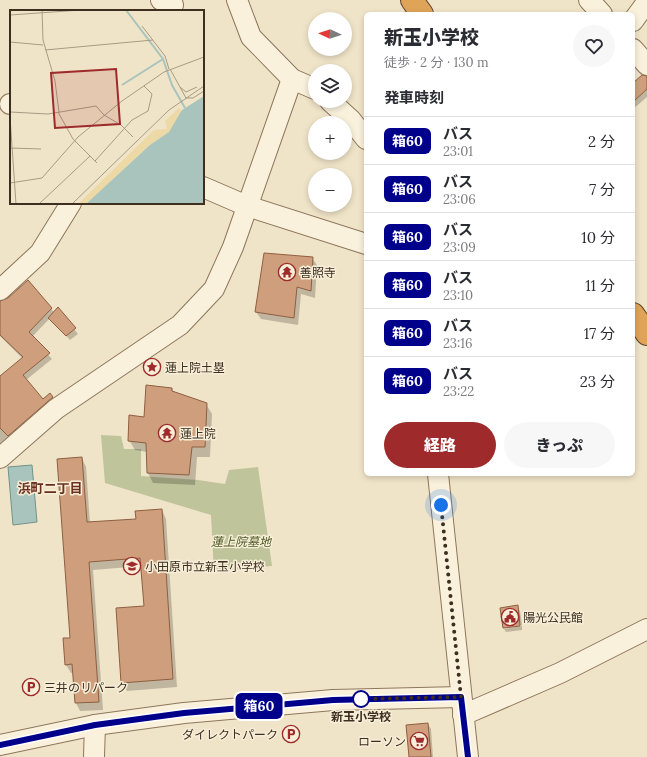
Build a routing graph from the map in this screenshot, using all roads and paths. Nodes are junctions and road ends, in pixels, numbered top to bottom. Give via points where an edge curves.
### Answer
1 (237, 0) edge
2 (412, 0) edge
3 (590, 0) edge
4 (647, 2) edge
5 (421, 12) edge
6 (600, 12) edge
7 (635, 18) edge
8 (635, 52) edge
9 (647, 65) edge
10 (292, 79) junction
11 (308, 86) edge
12 (338, 108) edge
13 (364, 136) edge
14 (204, 187) edge
15 (70, 204) edge
16 (247, 206) junction
17 (364, 243) edge
18 (0, 290) edge
19 (635, 317) edge
20 (647, 334) edge
21 (0, 458) edge
22 (438, 476) edge
23 (647, 629) edge
24 (462, 706) junction
25 (95, 725) junction
26 (0, 745) edge
27 (94, 757) edge
28 (468, 757) edge

1 - 10 street via 251,37
2 - 5 highway
3 - 6 street
4 - 7 street
8 - 9 street
10 - 11 street
10 - 16 street
12 - 13 street
14 - 16 street
15 - 18 street via 40,253
16 - 17 street
16 - 21 street via 233,247 214,289 180,325 56,409
19 - 20 highway
22 - 24 street
23 - 24 street via 560,673
24 - 25 street via 333,700 184,713
24 - 28 street
25 - 26 street
25 - 27 street

